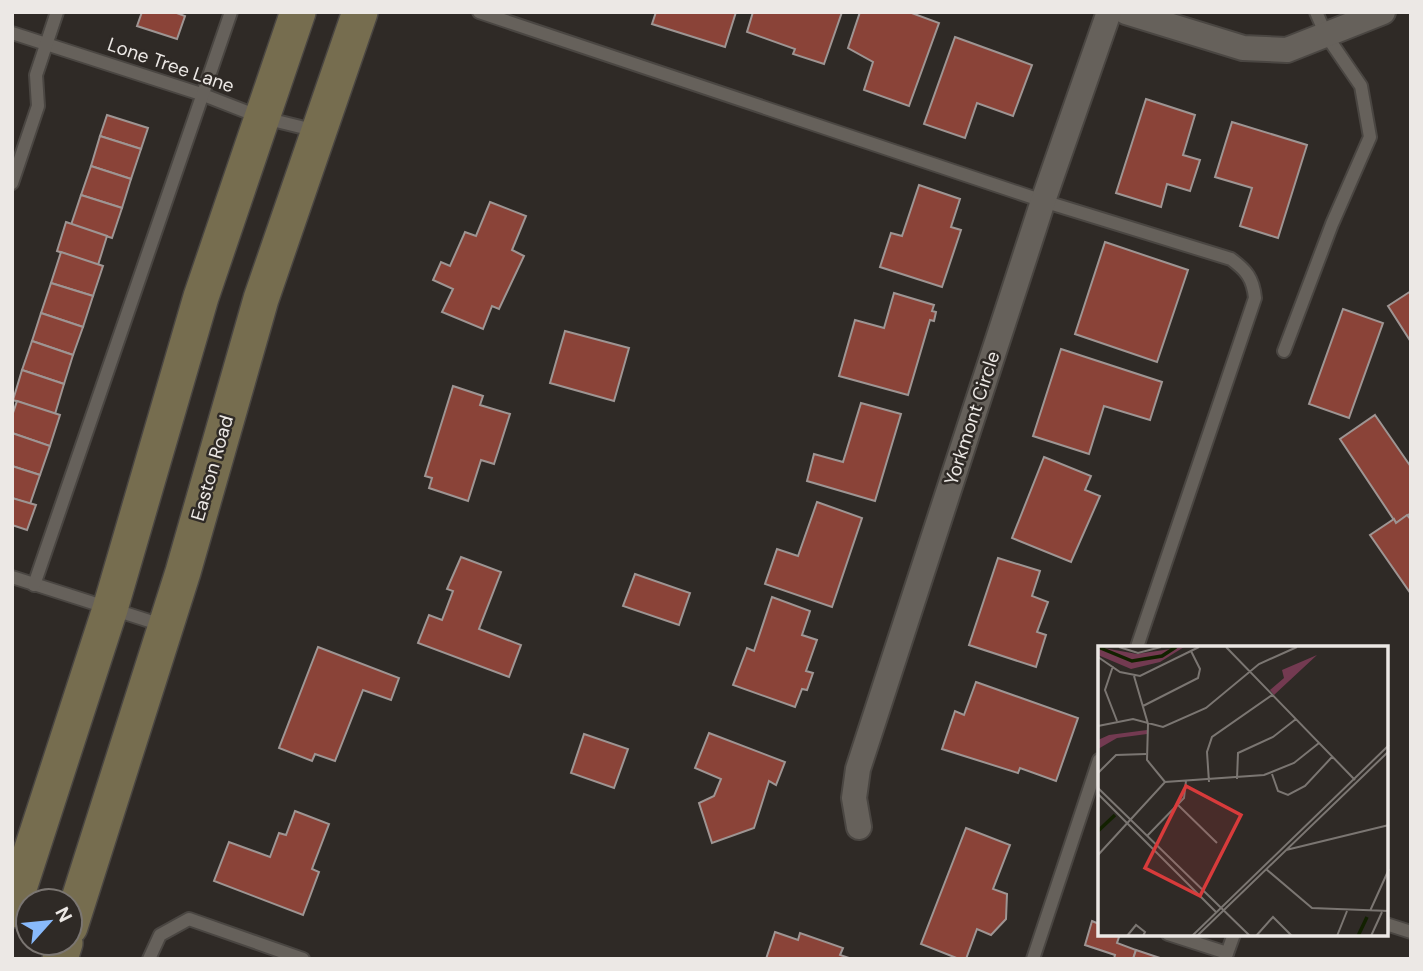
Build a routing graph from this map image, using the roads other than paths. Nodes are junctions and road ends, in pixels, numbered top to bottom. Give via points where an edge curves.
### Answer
1 (57, 12) edge
2 (231, 12) edge
3 (298, 12) edge
4 (360, 12) edge
5 (479, 12) edge
6 (1109, 12) edge
7 (1126, 12) edge
8 (1316, 12) edge
9 (1383, 12) edge
10 (12, 33) edge
11 (1326, 35) junction
12 (46, 44) junction
13 (201, 94) junction
14 (260, 117) junction
15 (317, 131) junction
16 (12, 183) edge
17 (1043, 201) junction
18 (1284, 351) dead end
19 (12, 577) edge
20 (34, 585) junction
21 (110, 610) junction
22 (165, 626) junction
23 (1137, 646) edge
24 (1098, 763) edge
25 (859, 827) dead end
26 (83, 887) edge
27 (12, 910) edge
28 (1388, 925) edge
29 (1411, 932) edge
30 (1173, 936) edge
31 (1233, 936) edge
32 (1226, 956) edge
33 (149, 959) edge
34 (303, 959) edge
35 (1033, 959) edge

1 - 12 lane
2 - 13 lane
3 - 14 main road
4 - 15 main road, Easton Road
5 - 17 lane
6 - 17 street, Yorkmont Circle
7 - 11 street via 1243,48 1287,50
8 - 11 lane
9 - 11 street
10 - 12 lane, Lone Tree Lane
11 - 18 lane via 1361,86 1370,137
12 - 13 lane, Lone Tree Lane
12 - 16 lane via 36,75 38,106
13 - 14 lane, Lone Tree Lane
13 - 20 lane
14 - 15 lane, Lone Tree Lane
14 - 21 main road via 201,297
15 - 22 main road, Easton Road via 261,299
17 - 23 lane via 1231,259 1254,282 1255,298
17 - 25 street, Yorkmont Circle via 858,769 854,798
19 - 20 lane
20 - 21 lane
21 - 22 lane
21 - 27 main road
22 - 26 main road, Easton Road
24 - 35 lane
28 - 29 lane
30 - 32 lane
31 - 32 lane
33 - 34 lane via 160,935 189,919

